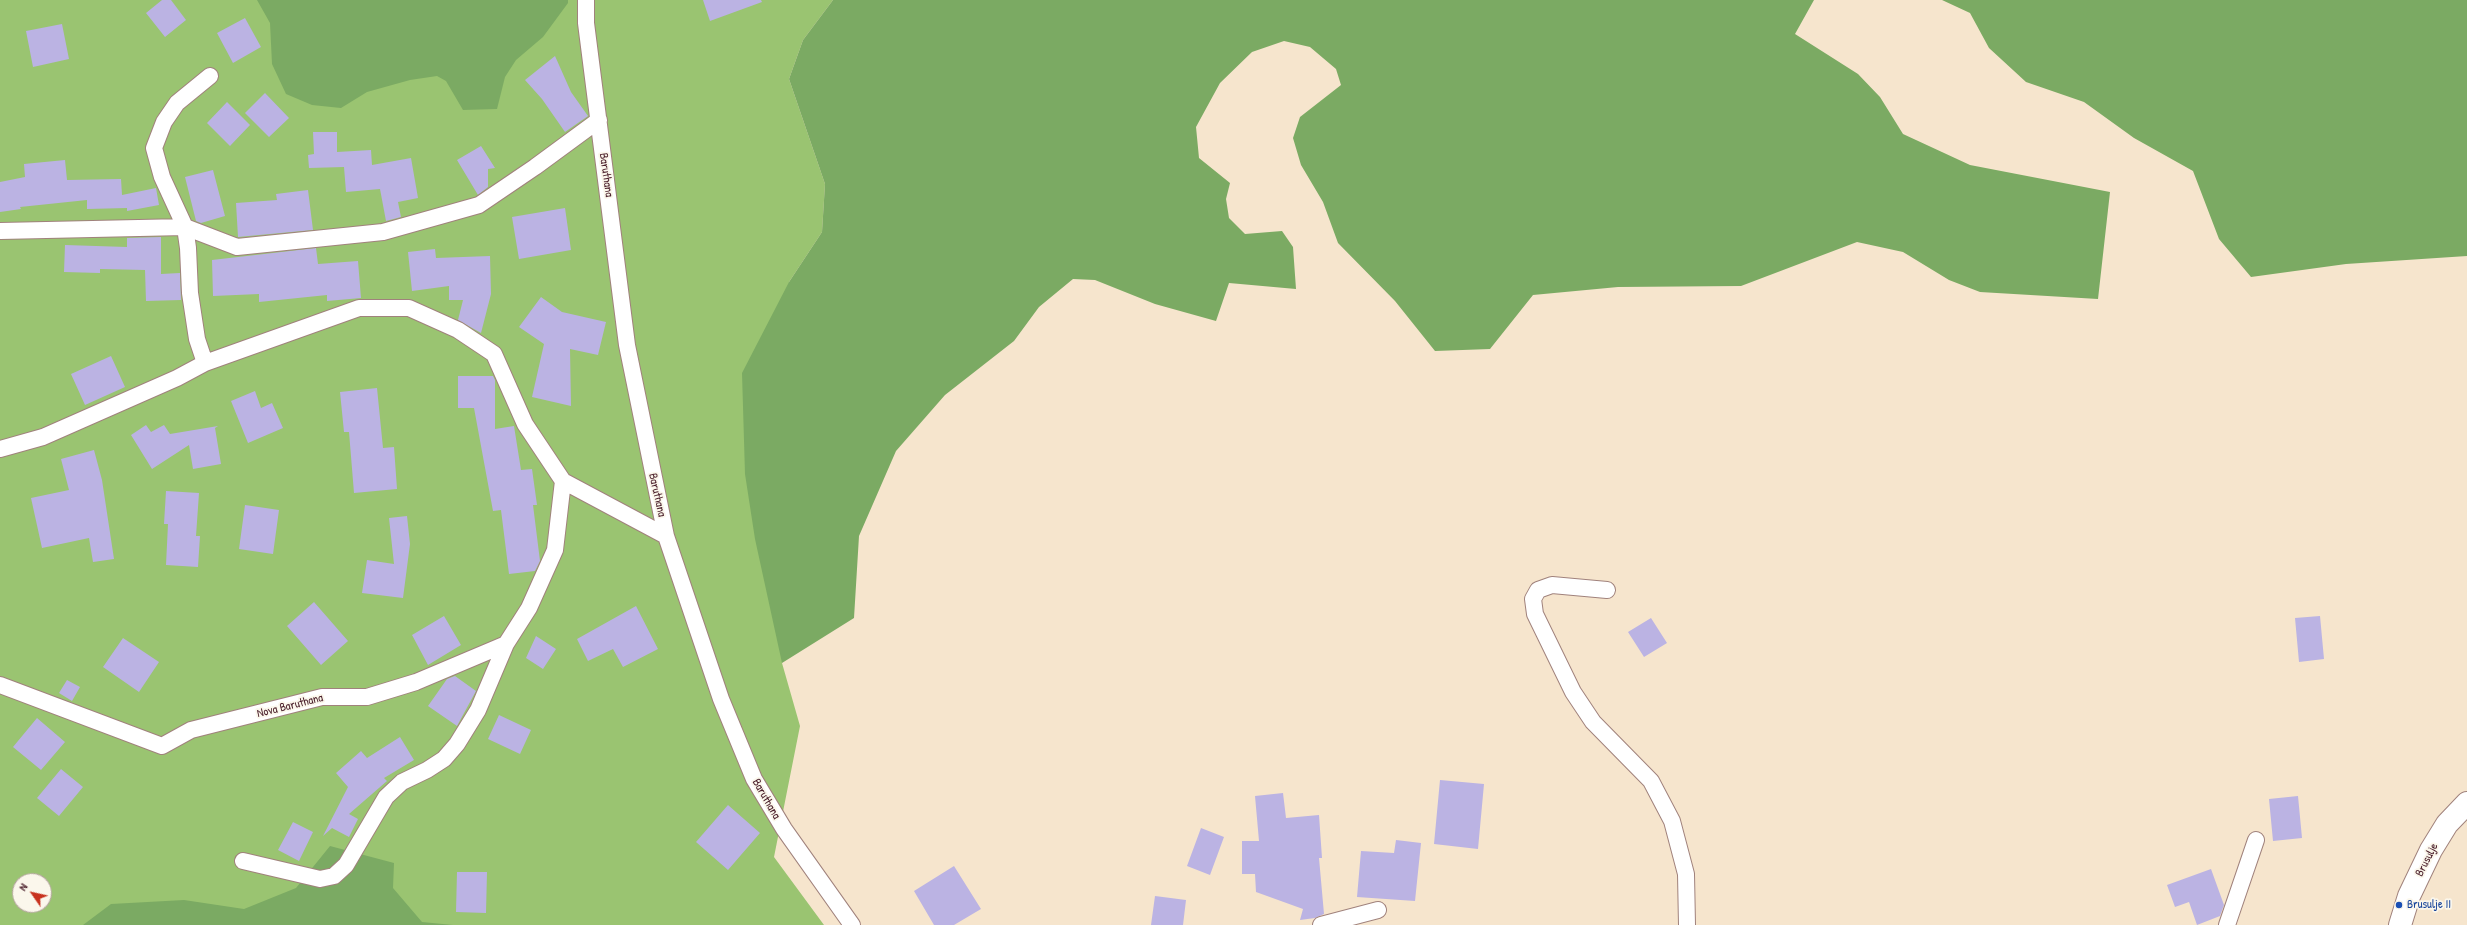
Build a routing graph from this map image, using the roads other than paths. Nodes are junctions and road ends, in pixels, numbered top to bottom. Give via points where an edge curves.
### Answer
1 (586, 0) edge
2 (210, 76) dead end
3 (599, 120) junction
4 (185, 227) junction
5 (0, 231) edge
6 (205, 363) junction
7 (0, 449) edge
8 (563, 481) junction
9 (666, 536) junction
10 (1607, 590) dead end
11 (506, 644) junction
12 (0, 685) edge
13 (2467, 803) edge
14 (2256, 840) dead end
15 (243, 861) dead end
16 (1378, 910) dead end
17 (852, 925) edge
18 (1321, 925) edge
19 (1687, 925) edge
20 (2226, 925) edge
21 (2400, 925) edge

1 - 3 street, Baruthana via 586,23
2 - 4 street via 177,103 164,122 154,148 162,177
3 - 4 street via 479,205 383,232 236,247
3 - 9 street, Baruthana via 627,345
4 - 5 street
4 - 6 street via 190,293 197,339
6 - 7 street via 68,427
6 - 8 street via 359,308 409,308 458,330 494,354 525,424
8 - 9 street
8 - 11 street via 555,550 529,608
9 - 17 street, Baruthana via 721,699 754,779 784,829
10 - 19 street via 1552,585 1538,590 1533,600 1535,614 1573,692 1593,722 1651,781 1672,821 1686,874
11 - 12 street, Nova Baruthana via 416,682 367,698 322,697 191,730 162,746
11 - 15 street via 478,710 457,744 444,759 402,782 386,797 346,865 334,876 320,879
13 - 21 main road, Brusulje via 2447,824 2431,850 2409,896
14 - 20 street
16 - 18 street

